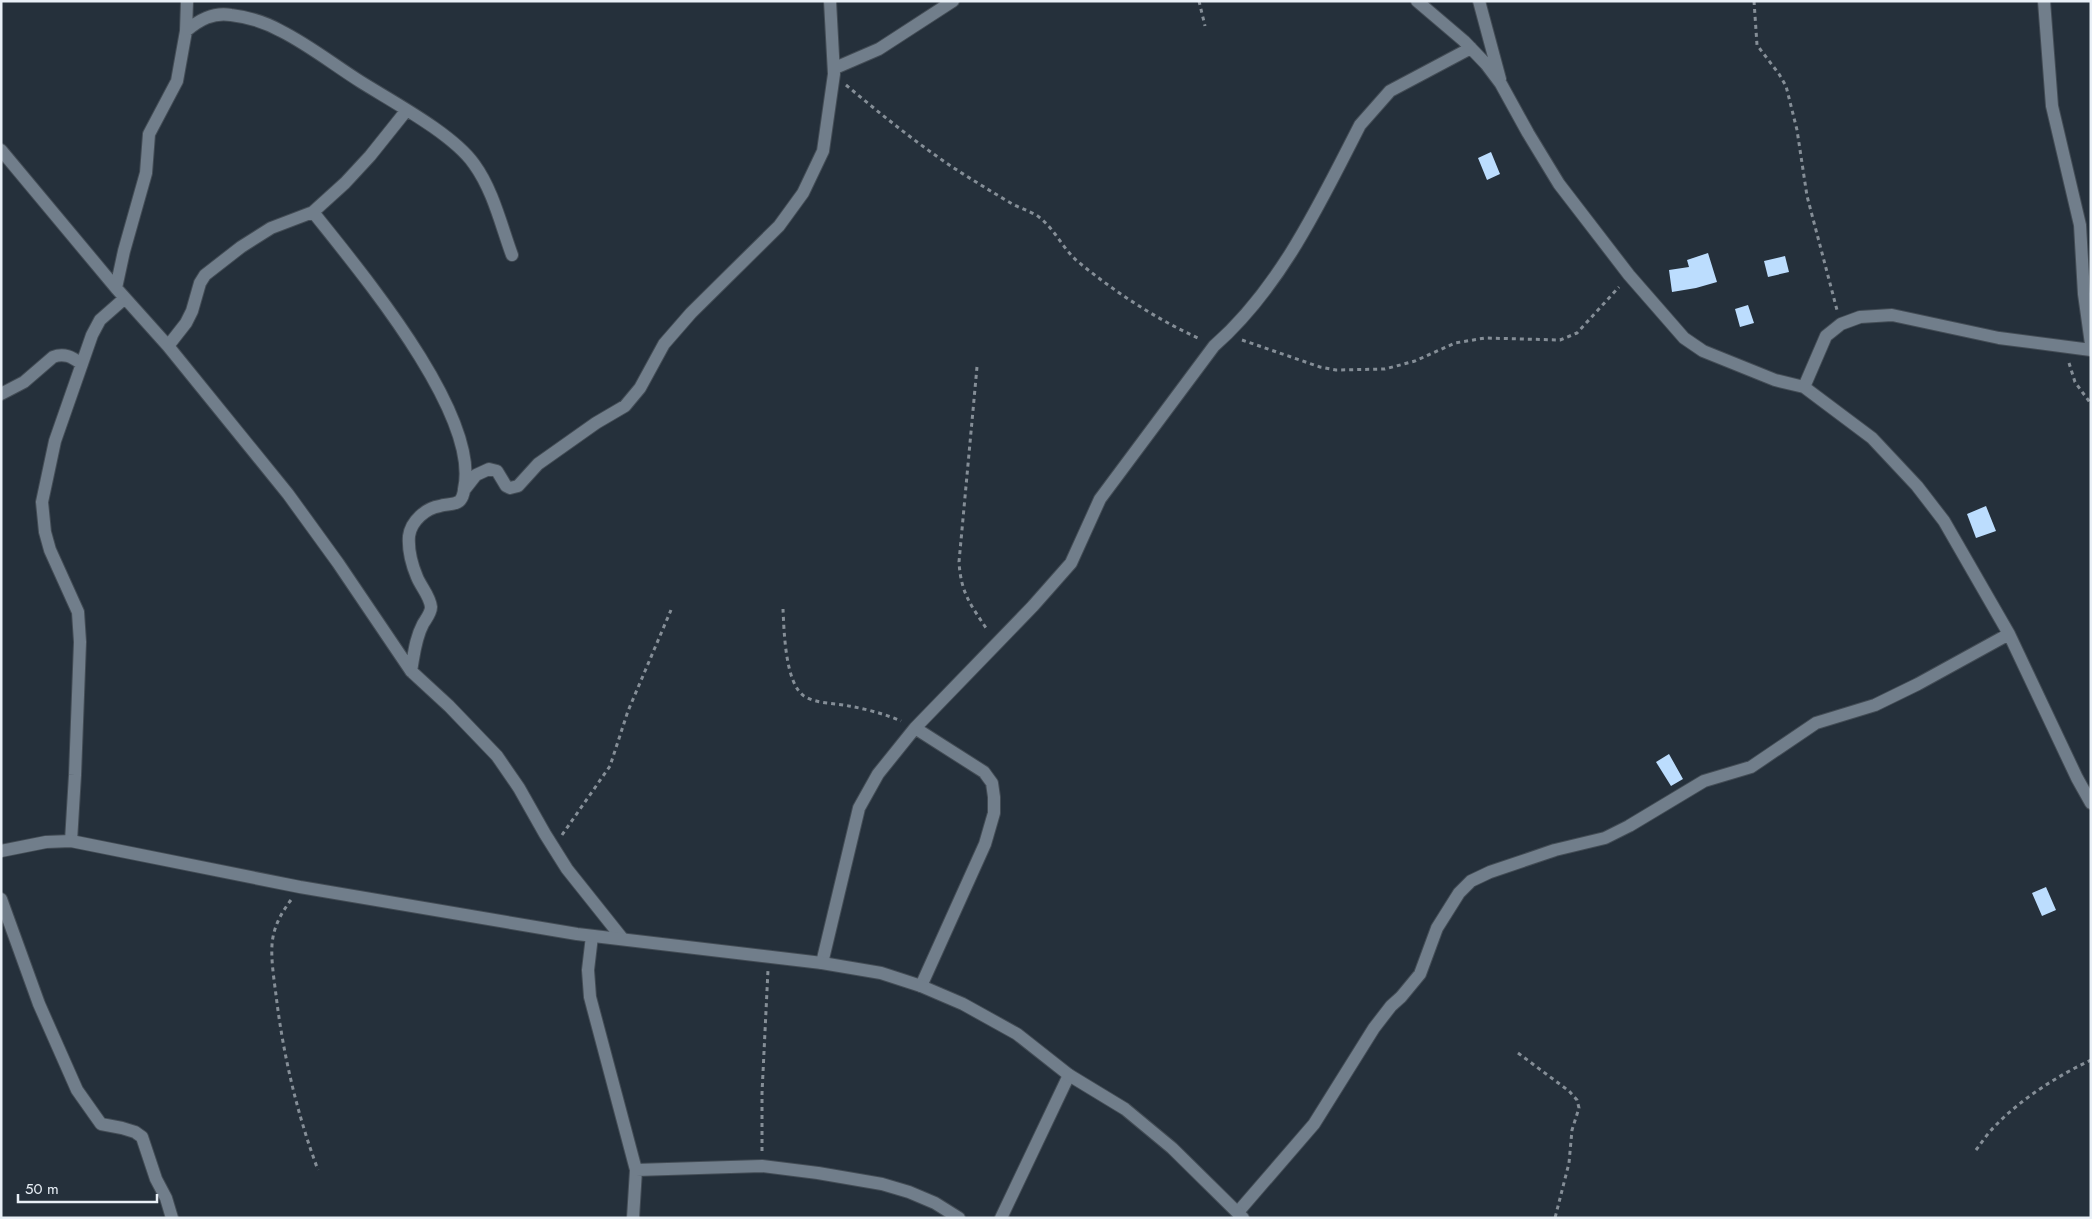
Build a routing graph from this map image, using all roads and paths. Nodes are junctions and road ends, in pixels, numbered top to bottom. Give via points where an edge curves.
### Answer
1 (188, 1) edge
2 (830, 1) edge
3 (953, 1) edge
4 (1199, 1) edge
5 (1417, 1) edge
6 (1479, 1) edge
7 (1754, 1) edge
8 (2044, 1) edge
9 (1205, 26) dead end
10 (186, 31) junction
11 (1470, 48) junction
12 (835, 71) junction
13 (1501, 84) junction
14 (406, 111) junction
15 (1, 150) edge
16 (313, 212) junction
17 (2085, 224) edge
18 (512, 255) dead end
19 (1630, 275) junction
20 (116, 288) junction
21 (125, 298) junction
22 (1841, 324) junction
23 (1228, 334) junction
24 (2091, 344) edge
25 (168, 346) junction
26 (1214, 346) junction
27 (2066, 348) junction
28 (2091, 350) edge
29 (82, 364) junction
30 (977, 367) dead end
31 (1804, 387) junction
32 (1, 394) edge
33 (2091, 404) edge
34 (465, 489) junction
35 (783, 609) dead end
36 (672, 610) dead end
37 (2008, 634) junction
38 (996, 644) junction
39 (411, 671) junction
40 (915, 728) junction
41 (2091, 803) edge
42 (71, 841) junction
43 (554, 848) junction
44 (1, 851) edge
45 (300, 887) junction
46 (1, 899) edge
47 (592, 936) junction
48 (622, 938) junction
49 (769, 957) junction
50 (822, 963) junction
51 (922, 986) junction
52 (1518, 1053) dead end
53 (2091, 1060) edge
54 (1069, 1075) junction
55 (1976, 1150) dead end
56 (762, 1166) junction
57 (318, 1170) dead end
58 (636, 1170) junction
59 (1241, 1215) edge
60 (172, 1218) edge
61 (633, 1218) edge
62 (959, 1218) edge
63 (1001, 1218) edge
64 (1555, 1218) edge

1 - 10 street
2 - 12 street
3 - 12 street via 879,49
4 - 9 path
5 - 11 street
6 - 13 street
7 - 22 path via 1757,46 1786,86 1797,130 1807,196
8 - 17 street via 2052,106
10 - 14 street via 199,20 214,15 229,14 257,20 308,46
10 - 20 street via 177,81 149,134 146,173
11 - 13 street
11 - 23 street via 1390,91 1372,110 1360,125 1301,237 1263,293
12 - 26 path via 916,142 959,172 1036,216 1076,260 1120,293 1174,328
12 - 34 street via 822,152 803,192 779,226 664,344 630,400 538,464 518,486 506,486 497,471 489,469 476,475
13 - 19 street via 1559,184
14 - 16 street via 345,184
14 - 18 street via 459,147 474,164 489,193
15 - 20 street
16 - 25 street via 271,228 205,275 186,323
16 - 34 street via 396,320 432,376 454,424 464,456
17 - 24 street via 2084,294
19 - 23 path via 1593,318 1576,333 1560,340 1485,338 1456,343 1415,361 1384,369 1320,367
19 - 31 street via 1684,338 1703,351 1775,380
20 - 21 street
21 - 25 street
21 - 29 street via 100,320
22 - 27 street via 1860,317 1892,315 1999,338
22 - 31 street via 1826,336
23 - 26 street
25 - 39 street via 288,494
26 - 38 street via 1100,499 1071,563
27 - 28 street
27 - 33 path via 2075,382
29 - 32 street via 59,355 24,382
29 - 42 street via 55,441 42,502 50,550 78,612 76,775
30 - 38 path via 961,531 960,579 965,596
31 - 37 street via 1872,438 1917,486 1944,520
34 - 39 street via 458,503 426,510 414,523 409,535 410,553 431,610 417,636
35 - 40 path via 791,673 800,692 806,697 886,716
36 - 43 path via 628,712 610,766
37 - 41 street
37 - 59 street via 1875,704 1816,723 1751,767 1704,781 1605,838 1555,850 1490,872 1471,882 1459,893 1436,928 1420,974 1374,1028 1314,1124
38 - 40 street
39 - 43 street via 497,756
40 - 50 street via 878,774 859,808
40 - 51 street via 984,772 992,784 994,797 994,813 985,844
42 - 44 street via 46,842
42 - 45 street
43 - 48 street
45 - 47 street
45 - 57 path via 276,925 272,945 274,977 291,1080
46 - 60 street via 39,1004 77,1090 101,1124 142,1137
47 - 48 street
47 - 58 street via 588,970 590,997
48 - 49 street
49 - 50 street
49 - 56 path
50 - 51 street via 881,973
51 - 54 street via 1018,1034
52 - 64 path via 1569,1091 1579,1108
53 - 55 path via 2022,1103 1993,1127
54 - 59 street via 1125,1109 1172,1148
54 - 63 street
56 - 58 street
56 - 62 street via 882,1184 935,1203
58 - 61 street

